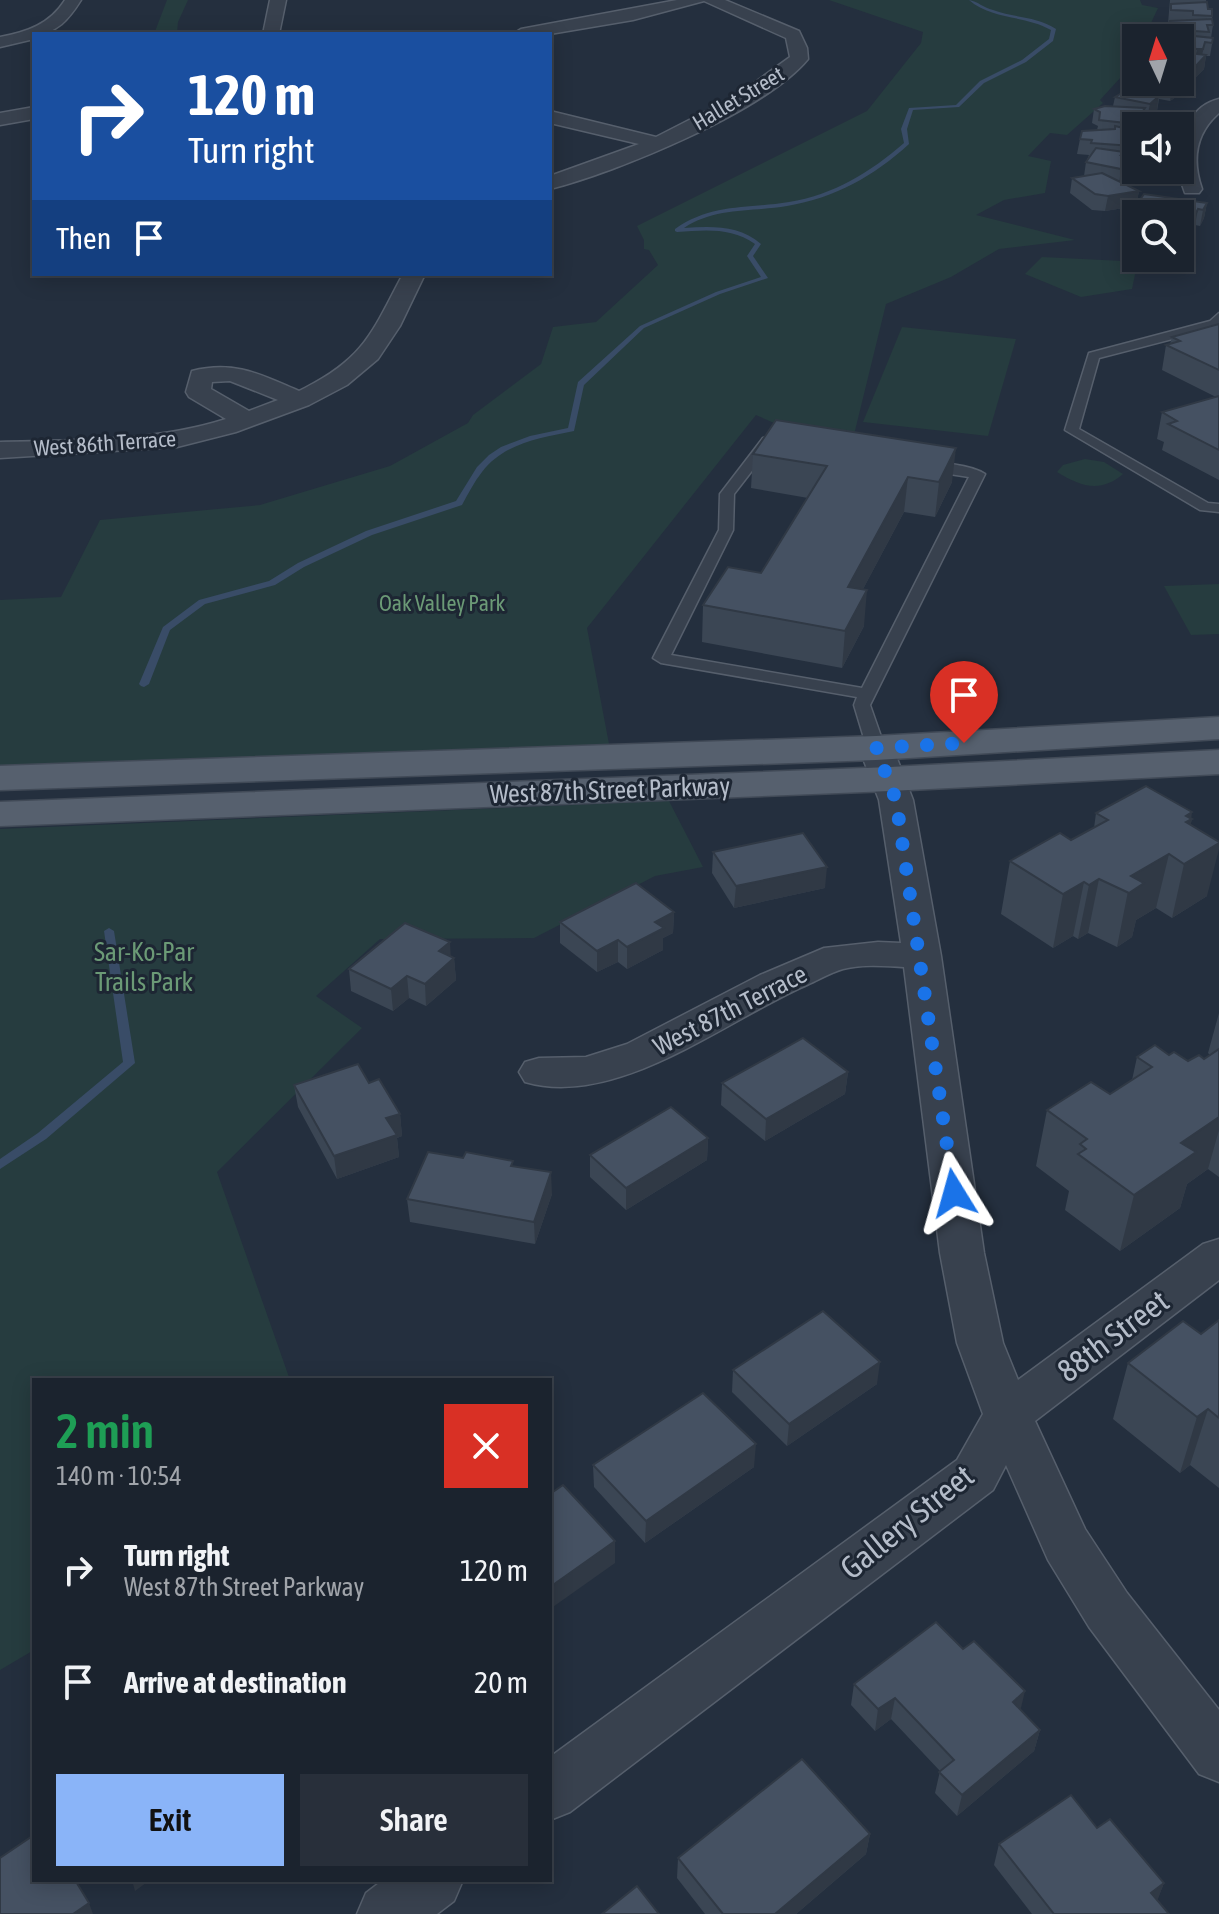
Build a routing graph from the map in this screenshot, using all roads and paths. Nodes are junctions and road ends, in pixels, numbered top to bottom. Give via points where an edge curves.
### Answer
1 (73, 0) edge
2 (278, 0) edge
3 (697, 0) edge
4 (712, 0) edge
5 (38, 32) edge
6 (271, 32) edge
7 (533, 32) edge
8 (32, 34) edge
9 (0, 42) edge
10 (1219, 104) edge
11 (32, 113) edge
12 (552, 117) edge
13 (0, 119) edge
14 (658, 143) junction
15 (552, 182) edge
16 (1192, 189) dead end
17 (413, 276) edge
18 (1219, 317) edge
19 (300, 400) junction
20 (247, 420) junction
21 (783, 443) edge
22 (0, 450) edge
23 (918, 465) edge
24 (1219, 508) edge
25 (867, 694) junction
26 (1219, 728) edge
27 (1219, 762) edge
28 (883, 764) junction
29 (0, 778) edge
30 (0, 814) edge
31 (922, 956) junction
32 (539, 1072) dead end
33 (1219, 1256) edge
34 (1008, 1415) junction
35 (1219, 1755) edge
36 (552, 1791) edge
37 (430, 1882) edge
38 (387, 1914) edge

1 - 5 street via 60,21
2 - 6 street
3 - 7 street
4 - 14 street, Hallet Street via 793,35 799,59 741,102
8 - 9 street
10 - 16 street via 1191,133 1183,159
11 - 13 street
12 - 14 street
14 - 15 street, Hallet Street
17 - 19 street via 393,319 366,357 334,383
18 - 24 lane via 1215,324 1093,356 1072,430 1205,507
19 - 20 street, West 86th Terrace
19 - 20 street via 233,373 201,376 198,392
20 - 22 street, West 86th Terrace via 179,439
21 - 25 lane via 768,441 727,494 726,530 661,658
23 - 25 lane via 978,474
25 - 28 lane via 862,705
26 - 28 main road, West 87th Street Parkway
27 - 28 main road, West 87th Street Parkway
28 - 29 main road, West 87th Street Parkway
28 - 30 main road, West 87th Street Parkway
28 - 31 street via 896,800
31 - 32 street, West 87th Terrace via 837,957 641,1054 587,1071
31 - 34 street via 962,1253 980,1343
33 - 34 street, 88th Street
34 - 35 street via 1066,1544 1108,1610
34 - 36 street, Gallery Street via 975,1475
37 - 38 street

